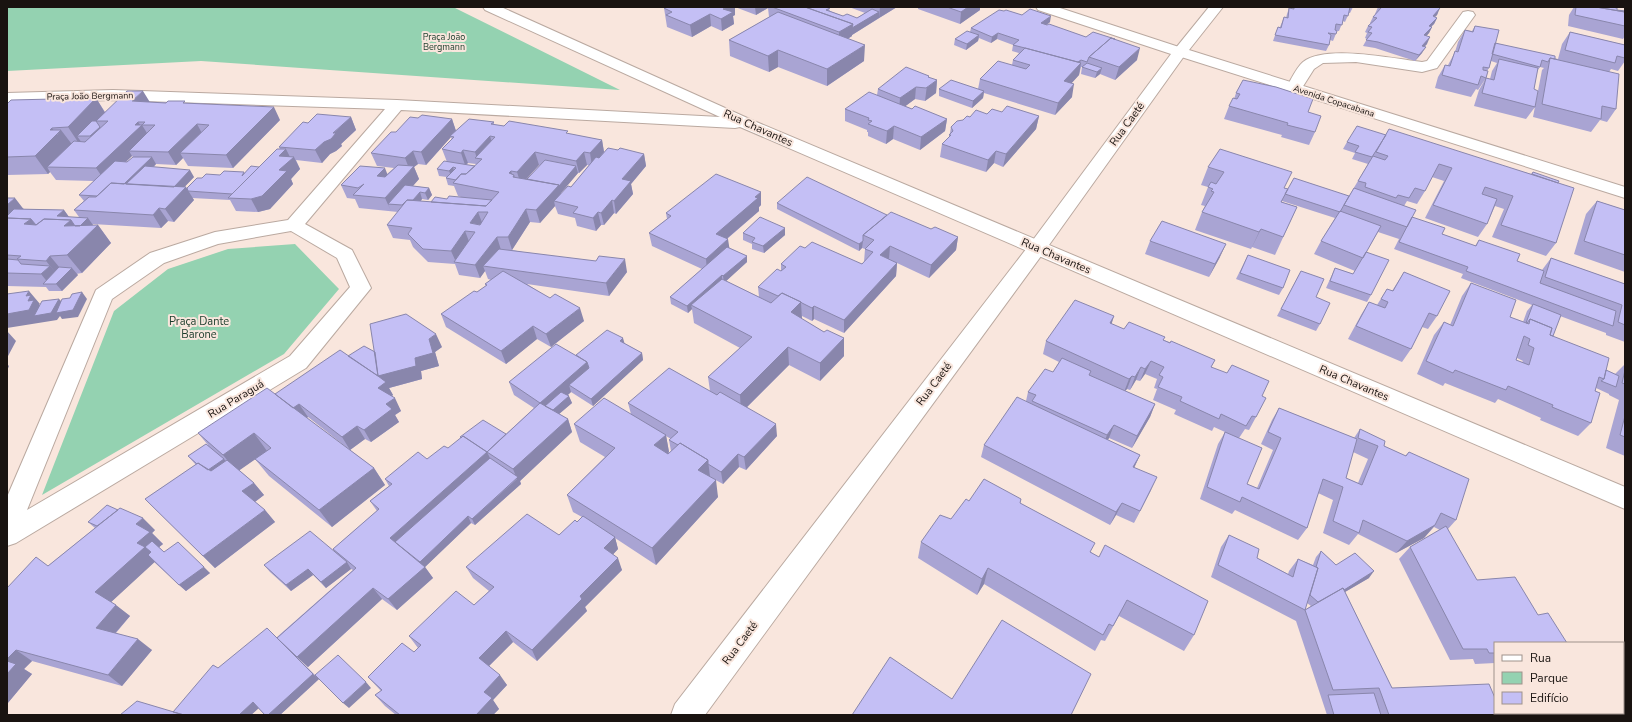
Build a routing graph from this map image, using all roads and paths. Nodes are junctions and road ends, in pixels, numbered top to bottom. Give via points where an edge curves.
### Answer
1 (490, 7) edge
2 (1043, 7) edge
3 (1216, 7) edge
4 (1468, 15) dead end
5 (1180, 52) junction
6 (1294, 88) junction
7 (7, 98) edge
8 (397, 105) junction
9 (748, 124) junction
10 (1625, 193) edge
11 (294, 225) junction
12 (1037, 248) junction
13 (1625, 498) edge
14 (7, 528) edge
15 (7, 535) edge
16 (686, 715) edge

1 - 9 street, Rua Chavantes
2 - 5 street, Avenida Copacabana
3 - 5 street, Rua Caeté
4 - 6 street via 1432,65 1422,67 1356,58 1320,59 1308,66
5 - 6 street, Avenida Copacabana
5 - 12 street, Rua Caeté
6 - 10 street, Avenida Copacabana
7 - 8 street, Praça João Bergmann via 113,95
8 - 9 street, Praça João Bergmann
8 - 11 street
9 - 12 street, Rua Chavantes
11 - 14 street via 214,238 158,258 102,295
11 - 15 street, Rua Paraguá via 345,254 361,288 298,362
12 - 13 street, Rua Chavantes
12 - 16 street, Rua Caeté

